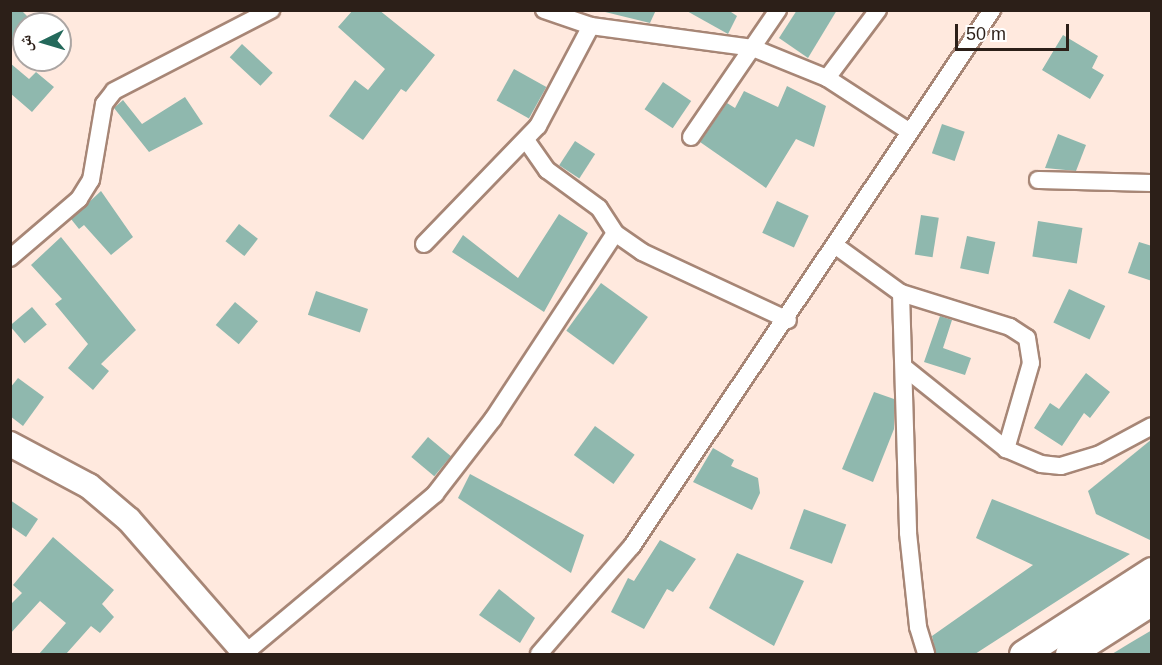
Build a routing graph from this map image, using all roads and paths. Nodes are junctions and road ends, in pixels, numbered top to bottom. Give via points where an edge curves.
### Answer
1 (271, 10) edge
2 (544, 10) edge
3 (778, 10) edge
4 (879, 10) edge
5 (992, 10) edge
6 (591, 26) junction
7 (753, 48) junction
8 (827, 78) junction
9 (910, 132) junction
10 (691, 137) dead end
11 (526, 141) junction
12 (1038, 180) dead end
13 (1152, 183) edge
14 (615, 233) junction
15 (424, 244) dead end
16 (836, 246) junction
17 (10, 258) edge
18 (901, 293) junction
19 (788, 320) junction
20 (905, 368) junction
21 (1152, 426) edge
22 (10, 444) edge
23 (1006, 449) junction
24 (1152, 571) edge
25 (1152, 602) edge
26 (246, 654) edge
27 (539, 654) edge
28 (926, 654) edge
29 (1023, 654) edge
30 (1070, 654) edge

1 - 17 street via 114,90 104,105 91,180 79,199
2 - 6 street
3 - 7 street
4 - 8 street
5 - 9 street
6 - 7 street
6 - 11 street
7 - 8 street
7 - 10 street
8 - 9 street
9 - 16 street
11 - 14 street via 548,170 599,208
11 - 15 street
12 - 13 street
14 - 19 street via 661,263
14 - 26 street via 493,419 435,494
16 - 18 street
16 - 19 street
18 - 20 street
18 - 23 street via 1011,327 1027,338 1031,363
19 - 27 street via 632,546
20 - 23 street
20 - 28 street via 908,533 918,627
21 - 23 street via 1098,455 1061,466 1041,464
22 - 26 street via 89,486 129,520
24 - 29 main road
25 - 30 main road

